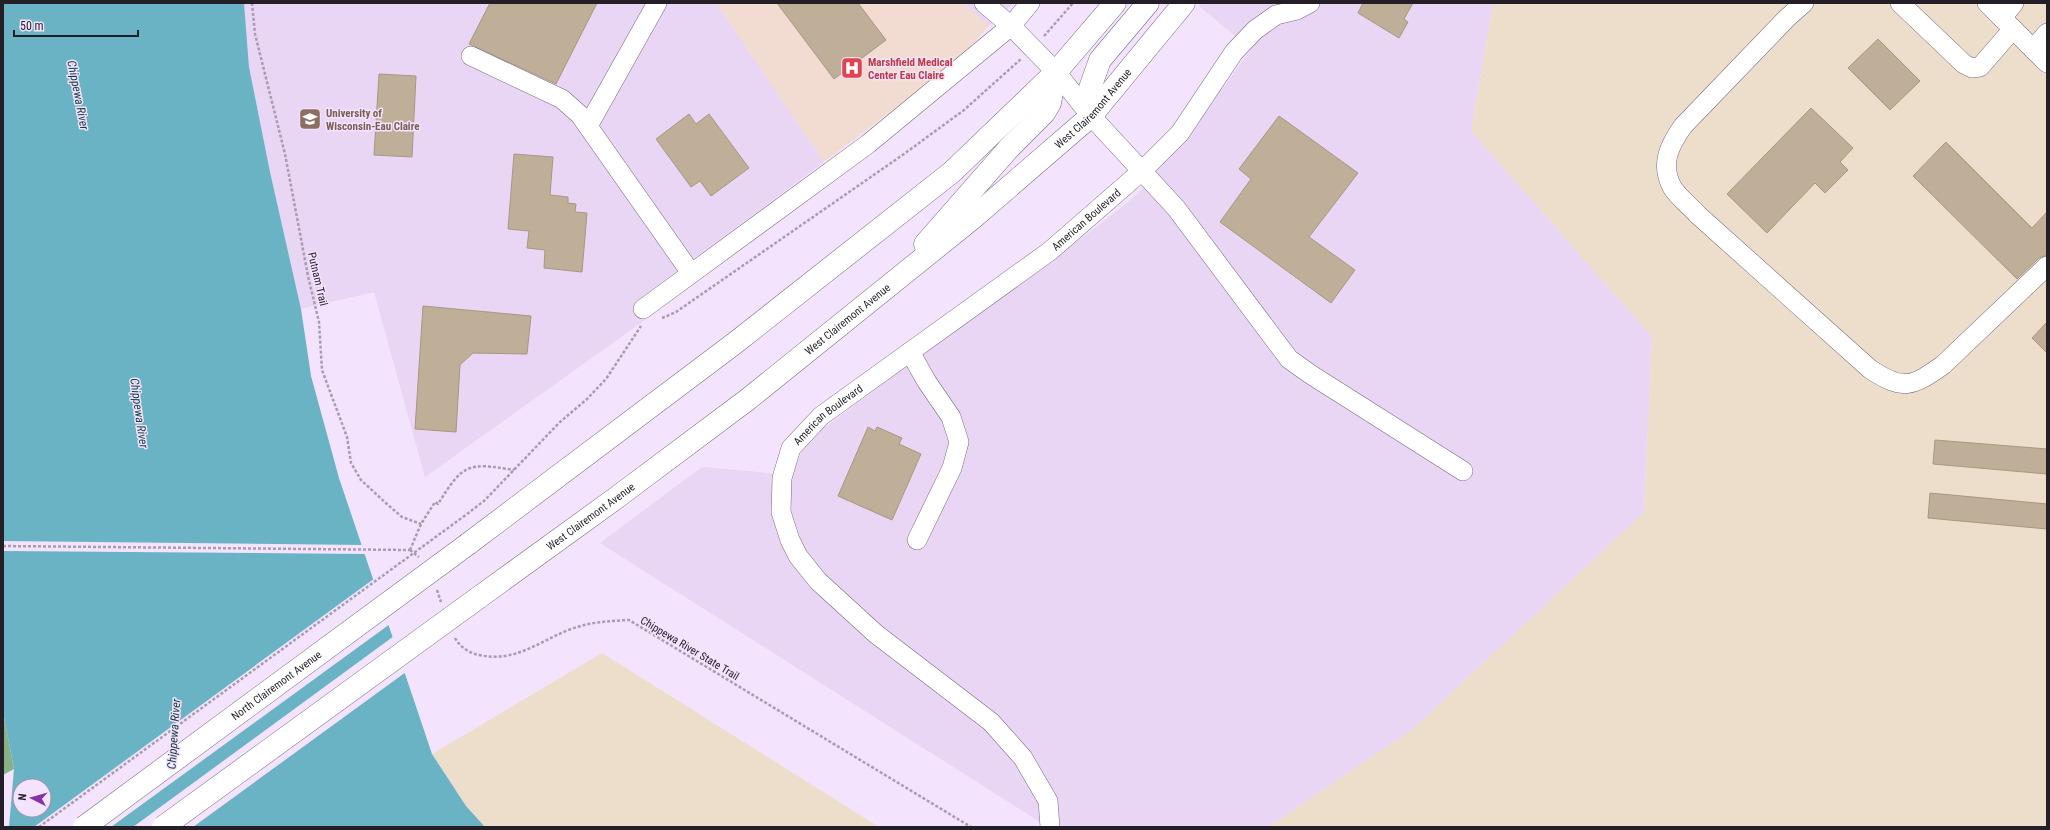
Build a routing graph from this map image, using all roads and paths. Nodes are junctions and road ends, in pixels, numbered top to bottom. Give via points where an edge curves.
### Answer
1 (252, 3) edge
2 (657, 3) edge
3 (984, 3) edge
4 (1030, 3) edge
5 (1072, 3) edge
6 (1115, 3) edge
7 (1148, 3) edge
8 (1184, 3) edge
9 (1310, 3) edge
10 (1804, 3) edge
11 (1900, 3) edge
12 (1987, 3) edge
13 (2014, 3) edge
14 (2008, 23) junction
15 (1011, 26) junction
16 (2047, 33) edge
17 (1032, 49) junction
18 (2033, 49) junction
19 (471, 56) dead end
20 (2047, 63) edge
21 (1056, 72) junction
22 (1091, 116) junction
23 (588, 126) junction
24 (1143, 170) junction
25 (2047, 266) edge
26 (691, 273) junction
27 (889, 285) junction
28 (648, 318) junction
29 (910, 352) junction
30 (514, 470) junction
31 (1463, 471) dead end
32 (421, 524) junction
33 (917, 540) dead end
34 (3, 546) edge
35 (410, 550) junction
36 (421, 558) dead end
37 (436, 584) dead end
38 (442, 606) dead end
39 (452, 633) dead end
40 (39, 827) edge
41 (84, 827) edge
42 (163, 827) edge
43 (971, 827) edge
44 (1050, 827) edge

1 - 32 path, Putnam Trail via 255,34 285,154 319,322 322,370 347,437 351,463 361,480 388,505 402,517
2 - 23 street
3 - 15 street
4 - 15 street
5 - 17 path
6 - 21 main road
7 - 22 main road via 1100,60 1090,88
8 - 22 main road, West Clairemont Avenue
9 - 24 street, American Boulevard via 1297,10 1276,15 1255,30 1234,52 1180,133
10 - 25 street via 1683,126 1670,144 1666,169 1673,188 1698,215 1870,369 1888,381 1899,384 1924,379 1943,365
11 - 14 street via 1964,64 1972,68 1980,67
12 - 14 street
13 - 14 street
14 - 18 street
15 - 17 street
15 - 26 street via 868,144
16 - 18 street
17 - 21 street
17 - 28 path via 964,110 904,154 676,312
18 - 20 street
19 - 23 street via 562,99
21 - 22 street
21 - 27 main road via 1050,102 1044,113
21 - 41 main road, North Clairemont Avenue, bridge via 952,172 736,343
22 - 24 street
22 - 27 main road, West Clairemont Avenue via 973,218
23 - 26 street
24 - 29 street, American Boulevard via 1050,251
24 - 31 street via 1176,208 1289,359
26 - 28 street
27 - 42 main road, West Clairemont Avenue, bridge via 748,400
28 - 30 path via 606,379
29 - 33 street via 951,417 959,442 952,468
29 - 44 street, American Boulevard via 821,416 797,440 785,462 782,478 781,512 784,524 798,556 818,582 876,634 997,728 1023,758 1048,801
30 - 32 path via 490,466 470,467 461,472 438,504 435,502
30 - 40 path, bridge via 484,501 463,518
32 - 35 path
34 - 35 path
35 - 36 path
37 - 38 path
39 - 43 path, Chippewa River State Trail via 458,644 472,654 492,658 511,656 572,629 595,622 629,620

